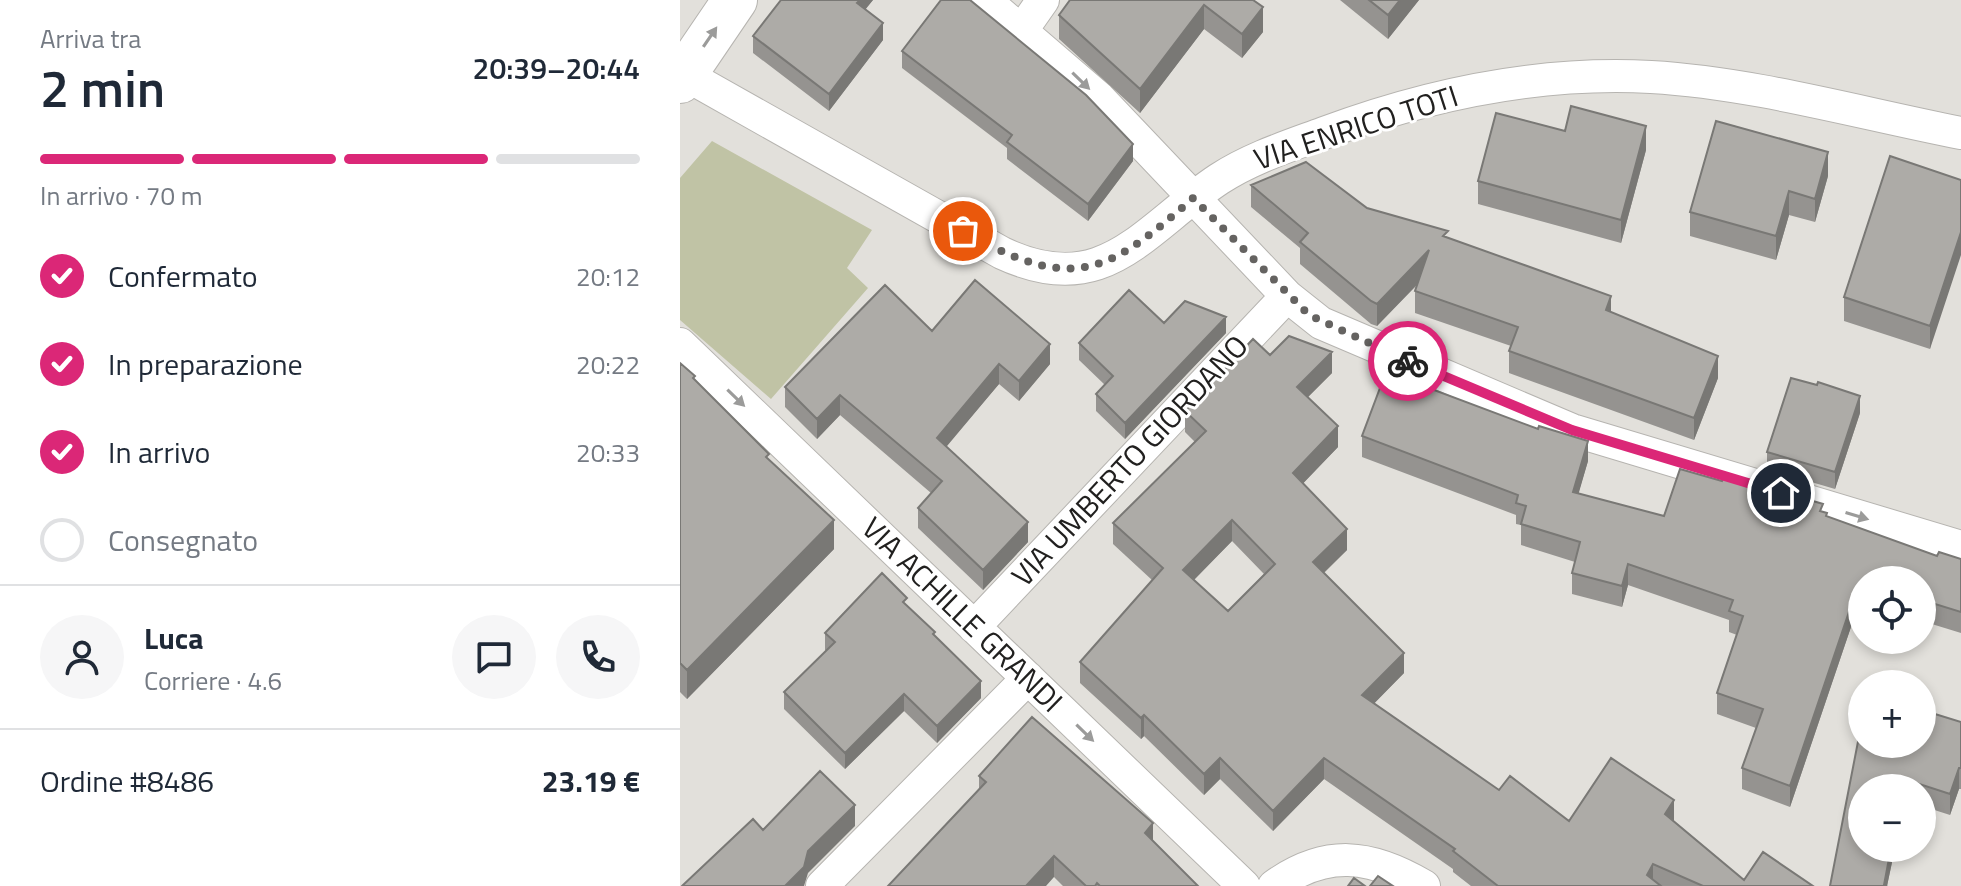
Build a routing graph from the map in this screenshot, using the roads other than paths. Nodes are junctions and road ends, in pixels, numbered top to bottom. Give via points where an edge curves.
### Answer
1 (735, 0) edge
2 (985, 0) edge
3 (1043, 0) edge
4 (1022, 30) junction
5 (682, 77) edge
6 (1961, 133) edge
7 (1193, 198) junction
8 (1287, 296) junction
9 (680, 344) edge
10 (1961, 547) edge
11 (974, 627) junction
12 (1028, 678) junction
13 (822, 886) edge
14 (1244, 886) edge
15 (1274, 886) edge
16 (1424, 886) edge

5 -> 1 main road
2 - 4 street
3 - 4 street
4 -> 7 street via 1091,90
5 - 7 street, VIA ENRICO TOTI via 988,246 1044,268 1073,270 1117,257
6 - 7 street, VIA ENRICO TOTI via 1689,81 1538,79 1446,95 1340,127 1249,162
7 - 8 street
8 -> 10 street via 1333,329 1572,430
8 - 11 street, VIA UMBERTO GIORDANO
9 -> 11 street, VIA ACHILLE GRANDI
11 - 12 street, VIA ACHILLE GRANDI
12 - 13 street
12 -> 14 street, VIA ACHILLE GRANDI
15 - 16 street via 1313,865 1361,859

